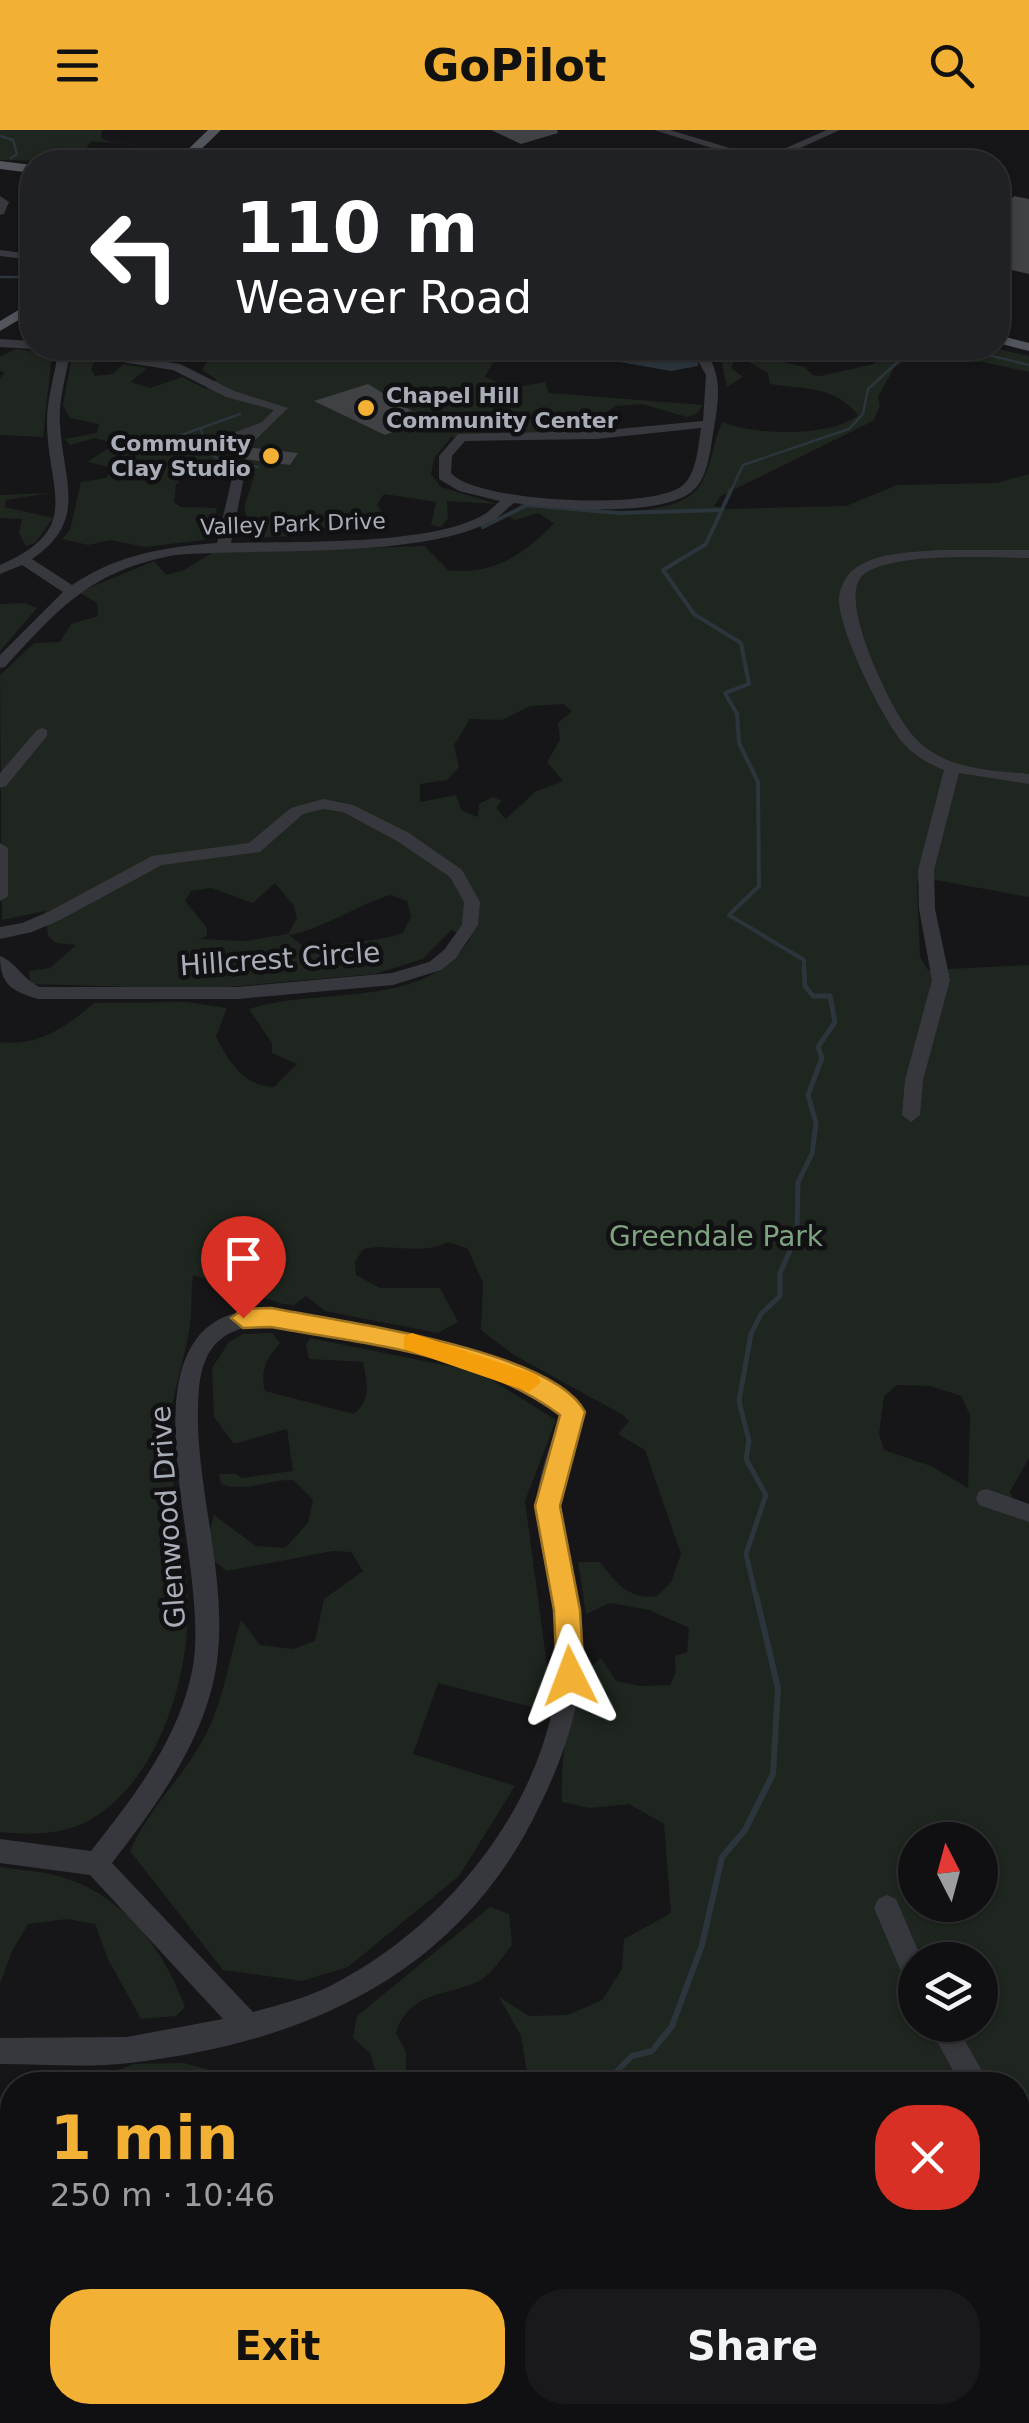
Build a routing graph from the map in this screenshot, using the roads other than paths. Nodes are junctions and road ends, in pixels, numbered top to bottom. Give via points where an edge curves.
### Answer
1 (216, 130) edge
2 (659, 130) edge
3 (836, 130) edge
4 (201, 150) edge
5 (724, 150) edge
6 (790, 150) edge
7 (0, 199) edge
8 (0, 212) edge
9 (63, 360) edge
10 (149, 360) edge
11 (706, 360) edge
12 (267, 424) dead end
13 (708, 424) junction
14 (239, 472) dead end
15 (513, 497) junction
16 (224, 546) junction
17 (1029, 554) edge
18 (24, 560) junction
19 (0, 570) edge
20 (69, 589) junction
21 (0, 664) edge
22 (42, 733) dead end
23 (952, 769) junction
24 (1029, 779) edge
25 (0, 783) edge
26 (0, 848) edge
27 (0, 896) edge
28 (0, 933) edge
29 (0, 962) edge
30 (912, 1116) dead end
31 (986, 1498) dead end
32 (1029, 1514) edge
33 (0, 1850) edge
34 (96, 1864) junction
35 (887, 1908) dead end
36 (901, 1942) edge
37 (246, 2024) junction
38 (951, 2042) edge
39 (0, 2051) edge
40 (968, 2072) edge

1 - 4 main road
2 - 5 street
3 - 6 street
7 - 8 street
9 - 18 street via 53,419 63,515 56,531
10 - 12 street via 282,408
11 - 13 street via 716,391
13 - 15 street via 692,483 666,500 614,506
13 - 15 street via 596,436 468,436 454,443 443,462 446,480
14 - 16 street
15 - 16 street, Valley Park Drive via 485,522 432,536
16 - 20 street, Valley Park Drive via 135,558
17 - 23 street via 905,559 860,572 850,584 848,612 888,714 914,746
18 - 19 street
18 - 20 street
20 - 21 street, Valley Park Drive
22 - 25 street
23 - 24 street
23 - 30 street via 926,870 941,980 914,1080
26 - 27 street
28 - 29 street, Hillcrest Circle via 54,916 158,860 254,848 296,811 323,804 347,808 403,837 456,874 472,902 470,925 450,954 393,979 238,993 38,992 20,985
31 - 32 street
33 - 34 street
34 - 37 street
34 - 37 street, Glenwood Drive via 159,1782 200,1688 207,1629 187,1410 194,1360 206,1340 243,1318 271,1318 444,1350 504,1370 573,1412 548,1506 567,1610 570,1676 556,1739 529,1808 458,1908 401,1958 340,1996
35 - 36 street
37 - 39 street via 140,2049
38 - 40 street

